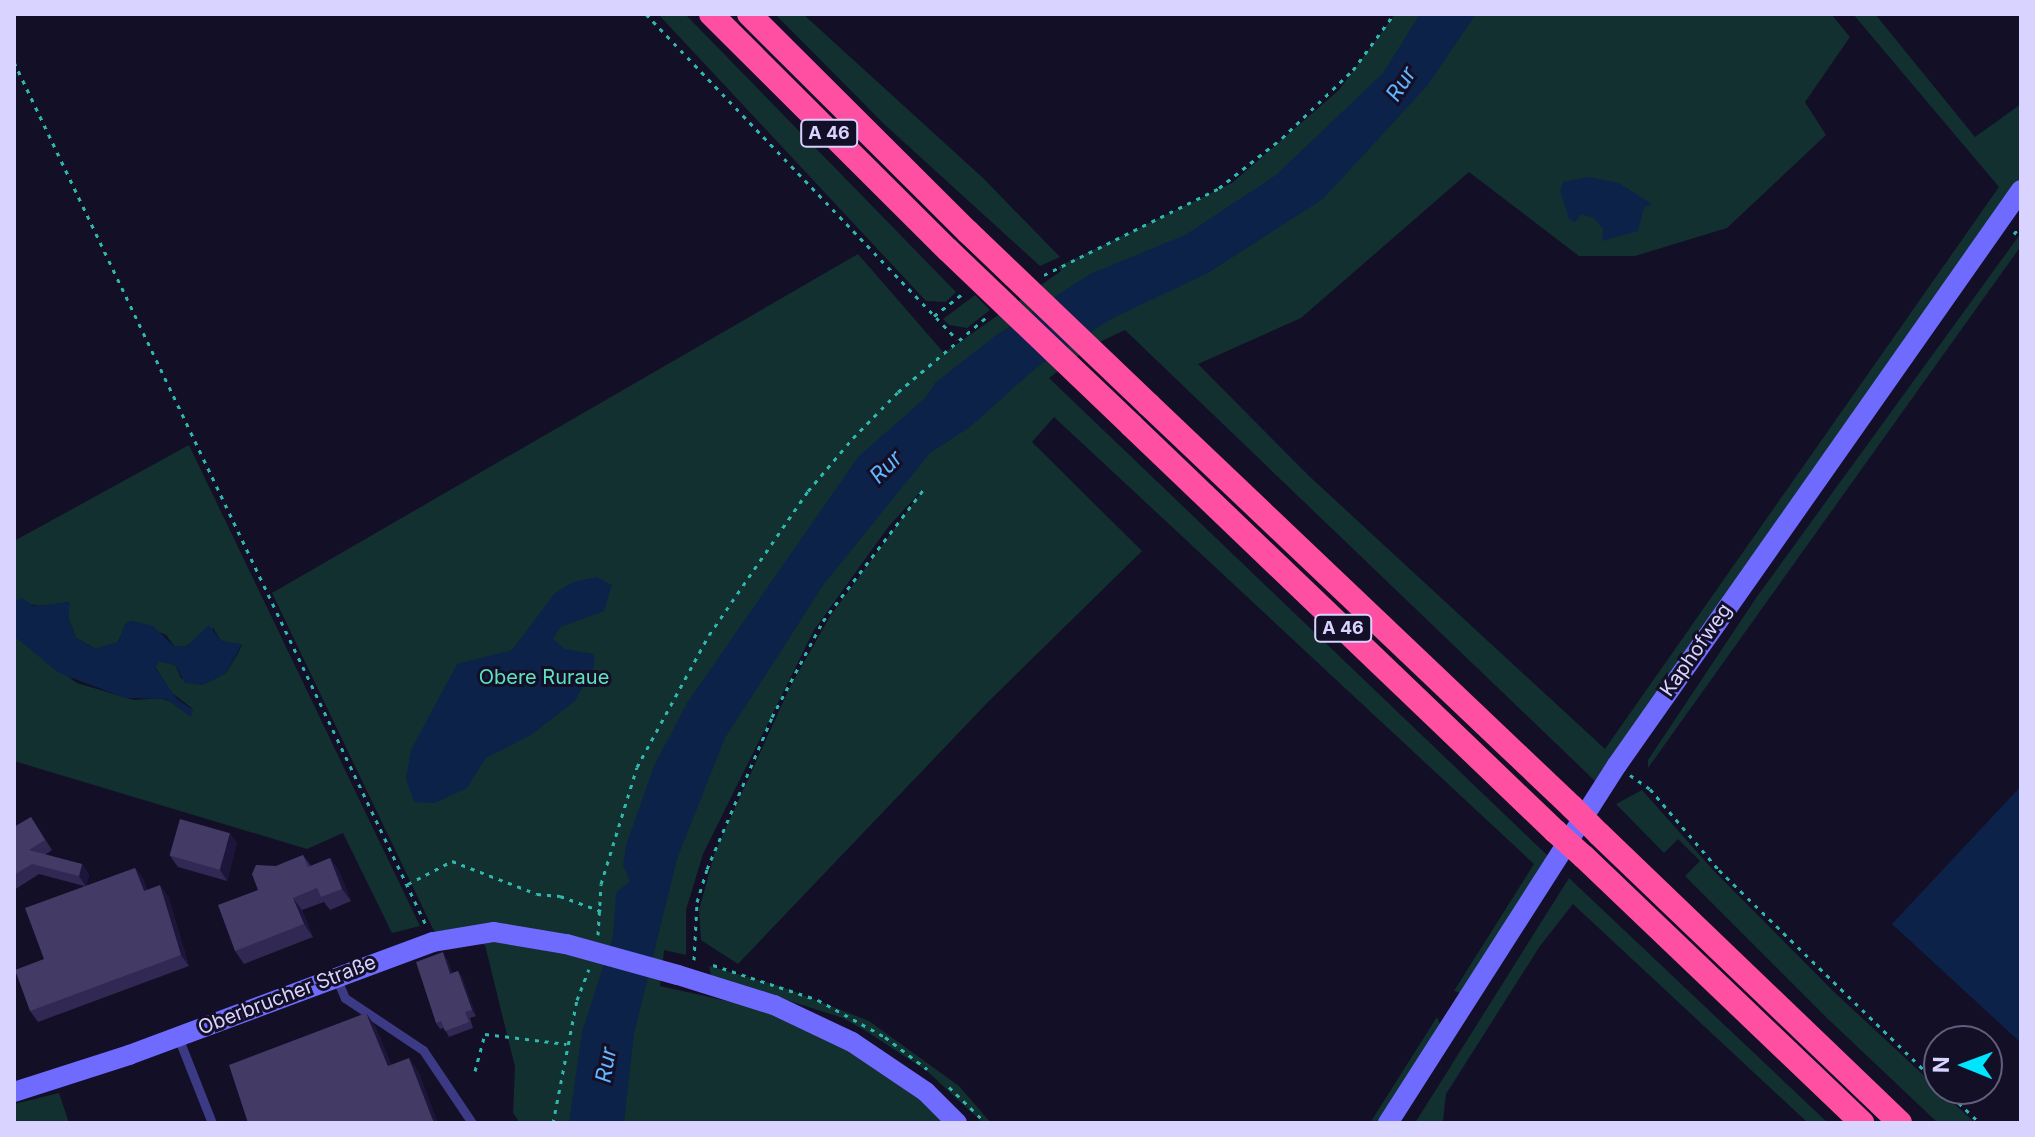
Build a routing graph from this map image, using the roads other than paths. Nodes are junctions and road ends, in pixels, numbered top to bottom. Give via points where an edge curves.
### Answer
1 (711, 14) edge
2 (749, 14) edge
3 (2021, 190) edge
4 (336, 977) junction
5 (178, 1037) junction
6 (14, 1092) edge
7 (212, 1123) edge
8 (472, 1123) edge
9 (957, 1123) edge
10 (1388, 1123) edge
11 (1862, 1123) edge
12 (1900, 1123) edge

1 - 11 highway, A 46, bridge via 948,250
2 - 12 highway, A 46, bridge via 968,232
3 - 10 main road, Kaphofweg via 1617,765
4 - 5 main road, Oberbrucher Straße
4 - 8 lane via 345,998 423,1050
4 - 9 main road, Oberbrucher Straße, bridge via 433,942 494,932 566,944 796,1014 852,1042 926,1092
5 - 6 main road, Oberbrucher Straße
5 - 7 lane

